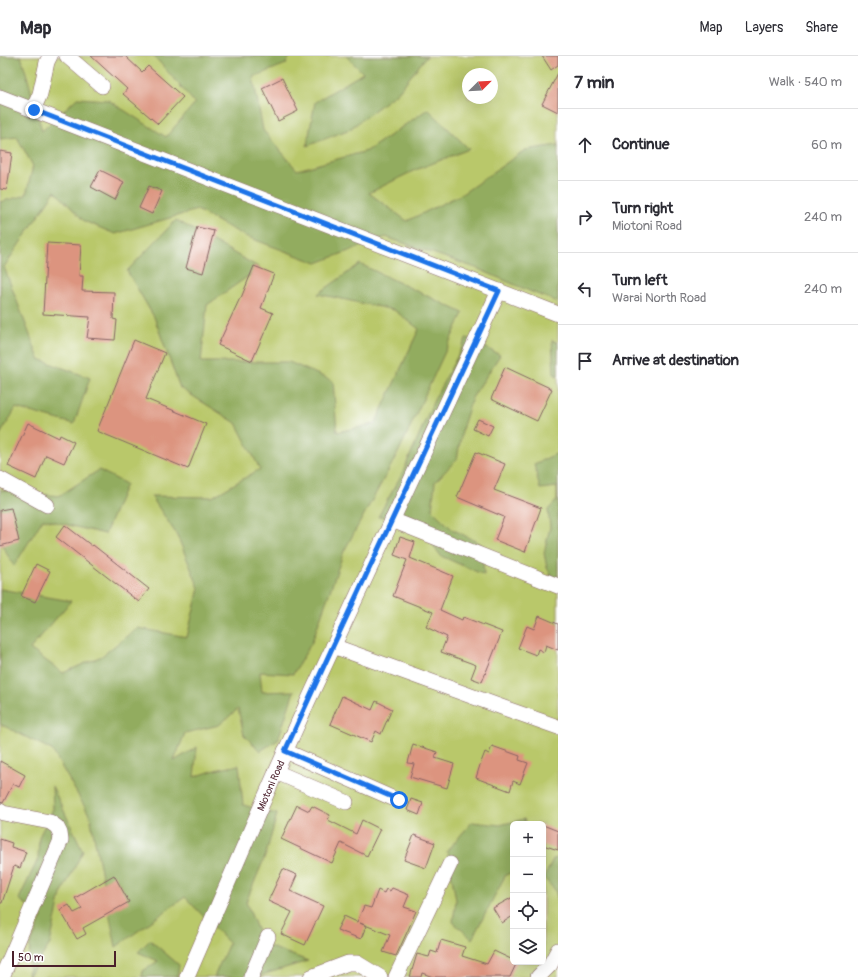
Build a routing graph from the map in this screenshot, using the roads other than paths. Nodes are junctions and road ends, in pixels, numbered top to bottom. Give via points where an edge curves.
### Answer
1 (50, 56) edge
2 (67, 56) edge
3 (102, 86) dead end
4 (0, 97) edge
5 (34, 110) junction
6 (499, 291) junction
7 (558, 314) edge
8 (0, 479) edge
9 (47, 506) dead end
10 (392, 520) junction
11 (558, 586) edge
12 (333, 646) junction
13 (558, 727) edge
14 (285, 751) junction
15 (276, 772) junction
16 (399, 800) dead end
17 (346, 802) dead end
18 (0, 811) edge
19 (450, 864) dead end
20 (268, 937) dead end
21 (558, 950) edge
22 (2, 977) edge
23 (187, 977) edge
24 (251, 977) edge
25 (311, 977) edge
26 (380, 977) edge
27 (396, 977) edge
28 (538, 977) edge

1 - 5 street
2 - 3 street
4 - 5 street
5 - 6 street
6 - 7 street
6 - 10 street, Miotoni Road
8 - 9 street
10 - 11 street
10 - 12 street, Miotoni Road
12 - 13 street
12 - 14 street, Miotoni Road
14 - 15 street, Miotoni Road
14 - 16 street
15 - 17 street
15 - 23 street, Miotoni Road
18 - 22 street via 50,822 57,827 61,840
19 - 27 street
20 - 24 street
21 - 28 street via 550,965
25 - 26 street via 348,963 357,963

